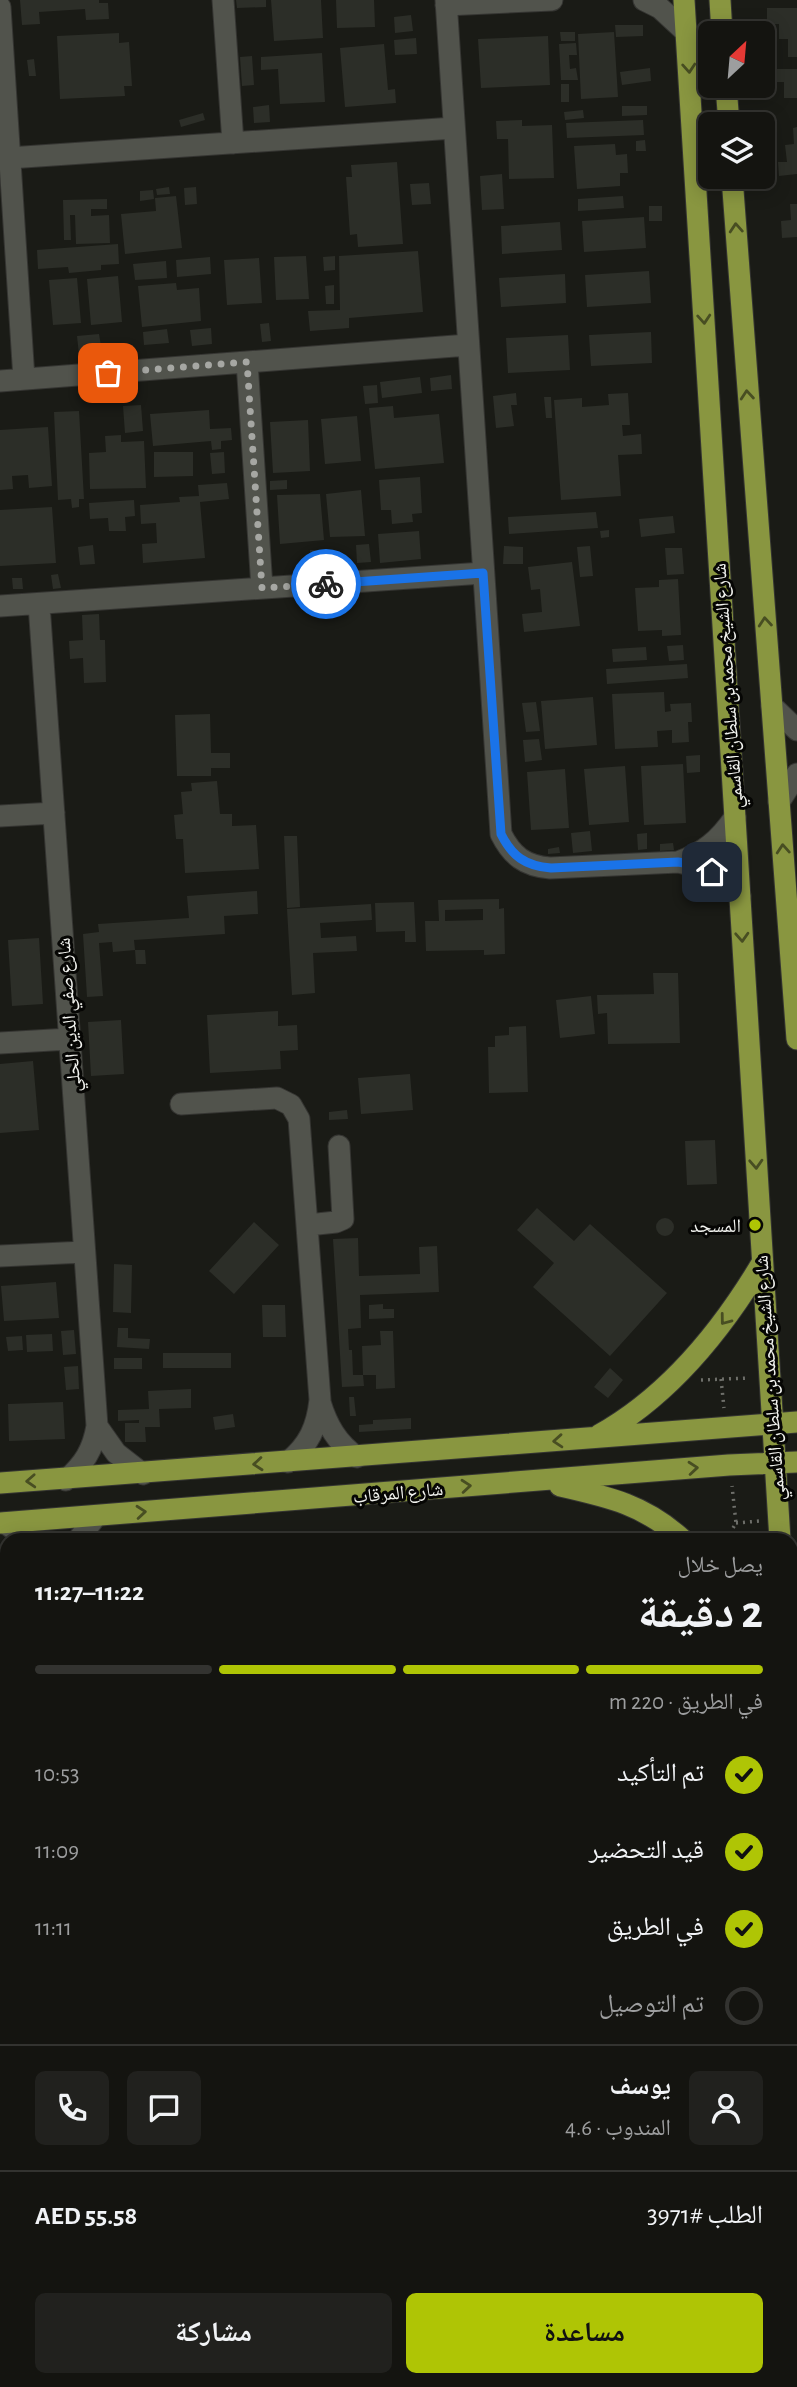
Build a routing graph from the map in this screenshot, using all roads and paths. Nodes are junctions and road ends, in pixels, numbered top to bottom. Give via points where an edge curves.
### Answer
1 (223, 0) edge
2 (552, 0) edge
3 (644, 0) edge
4 (684, 0) edge
5 (722, 2) edge
6 (446, 3) edge
7 (0, 7) edge
8 (723, 21) edge
9 (686, 32) junction
10 (2, 57) edge
11 (454, 128) junction
12 (233, 143) junction
13 (9, 158) junction
14 (733, 189) edge
15 (700, 251) junction
16 (468, 345) junction
17 (743, 345) junction
18 (247, 362) junction
19 (24, 379) junction
20 (0, 381) edge
21 (483, 573) junction
22 (262, 588) junction
23 (39, 604) junction
24 (0, 607) edge
25 (772, 706) junction
26 (797, 730) edge
27 (797, 774) edge
28 (779, 802) junction
29 (54, 813) junction
30 (0, 816) edge
31 (735, 817) junction
32 (678, 862) junction
33 (740, 896) junction
34 (69, 1039) junction
35 (797, 1039) edge
36 (0, 1043) edge
37 (181, 1104) dead end
38 (339, 1146) dead end
39 (308, 1225) junction
40 (85, 1252) junction
41 (0, 1256) edge
42 (762, 1263) junction
43 (769, 1376) junction
44 (668, 1382) junction
45 (320, 1400) junction
46 (797, 1422) edge
47 (772, 1424) junction
48 (97, 1426) junction
49 (593, 1438) junction
50 (357, 1457) junction
51 (288, 1462) junction
52 (797, 1462) edge
53 (774, 1463) junction
54 (144, 1474) junction
55 (66, 1479) junction
56 (538, 1480) junction
57 (0, 1483) edge
58 (96, 1516) junction
59 (3, 1523) edge
60 (18, 1533) edge
61 (83, 1533) edge
62 (674, 1533) edge
63 (779, 1533) edge

1 - 12 street
2 - 6 street
3 - 9 street
4 - 9 main road, شارع الشيخ محمد بن سلطان القاسمي
5 - 8 main road
6 - 11 street
7 - 10 street
9 -> 15 main road, شارع الشيخ محمد بن سلطان القاسمي
10 - 13 street
11 - 12 street
11 - 16 street
12 - 13 street
13 - 19 street
17 -> 14 main road
15 - 17 main road via 713,243 724,251 730,321
15 -> 31 main road, شارع الشيخ محمد بن سلطان القاسمي
16 - 18 street
16 - 21 street
25 -> 17 main road
18 - 19 street
18 - 22 street
19 - 20 street
21 - 22 street
21 - 32 street via 501,834 508,848 534,867
22 - 23 street
23 - 24 street
23 - 29 street, شارع صفي الدين الحلي
25 - 26 street
25 - 28 main road
27 - 28 street
35 -> 28 main road
29 - 30 street
29 - 34 street, شارع صفي الدين الحلي
31 - 32 street via 711,846
31 - 33 main road, شارع الشيخ محمد بن سلطان القاسمي
32 - 33 street via 712,872
33 -> 42 main road, شارع الشيخ محمد بن سلطان القاسمي
34 - 36 street
34 - 40 street, شارع صفي الدين الحلي
37 - 39 street via 277,1098 291,1105 299,1119
38 - 39 street via 342,1219
39 - 45 street
40 - 41 street
40 - 48 street, شارع صفي الدين الحلي
42 - 43 main road, شارع الشيخ محمد بن سلطان القاسمي
42 -> 44 main road via 722,1325
43 - 44 path
43 - 47 main road, شارع الشيخ محمد بن سلطان القاسمي
44 - 49 main road via 620,1423
45 - 50 street via 333,1433
45 - 51 street via 312,1436
46 - 47 main road, شارع المرقاب
47 - 49 main road, شارع المرقاب
47 - 53 main road, شارع الشيخ محمد بن سلطان القاسمي
48 - 54 street via 116,1453
48 - 55 street, شارع صفي الدين الحلي via 88,1456
49 -> 50 main road, شارع المرقاب
50 - 51 main road, شارع المرقاب
51 -> 54 main road, شارع المرقاب
52 - 53 main road, شارع المرقاب
56 -> 53 main road, شارع المرقاب
53 - 63 main road, شارع الشيخ محمد بن سلطان القاسمي
54 - 55 main road, شارع المرقاب
55 -> 57 main road, شارع المرقاب
58 -> 56 main road, شارع المرقاب
56 - 62 main road via 632,1505
58 - 59 main road, شارع المرقاب
58 - 61 street
59 - 60 street

